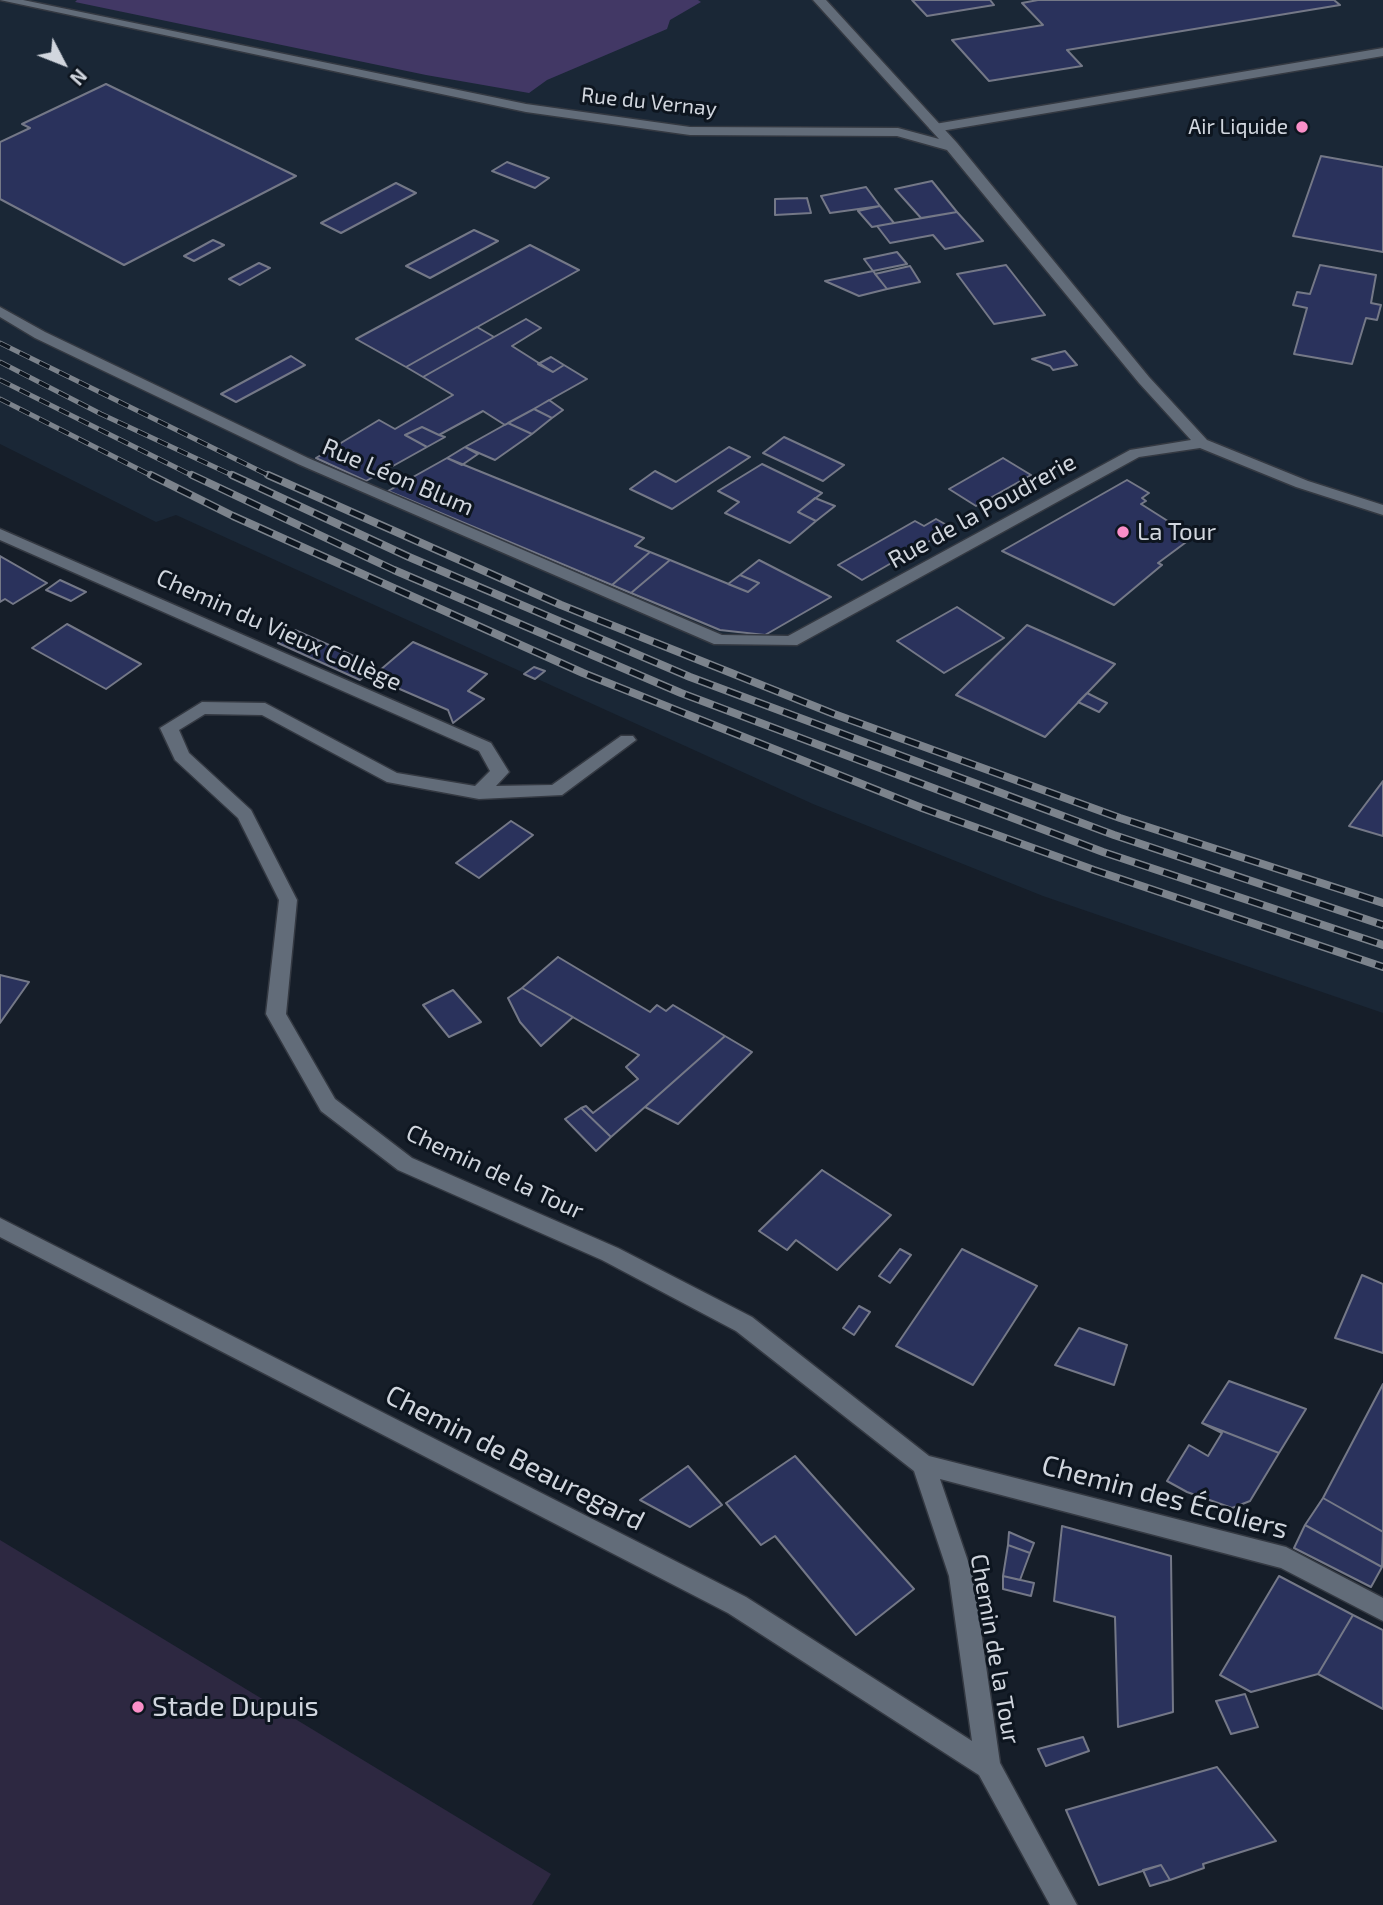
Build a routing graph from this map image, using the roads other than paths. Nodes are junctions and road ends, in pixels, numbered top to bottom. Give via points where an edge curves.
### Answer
1 (6, 0) edge
2 (819, 0) edge
3 (1383, 52) edge
4 (935, 128) junction
5 (952, 147) junction
6 (0, 310) edge
7 (1202, 443) junction
8 (1383, 510) edge
9 (0, 534) edge
10 (792, 641) joint
11 (627, 740) dead end
12 (479, 793) junction
13 (0, 1227) edge
14 (923, 1465) junction
15 (1383, 1609) edge
16 (988, 1766) junction
17 (1065, 1905) edge

1 - 5 street, Rue du Vernay via 526,108 690,131 898,132
2 - 4 street
3 - 4 street
4 - 5 street
5 - 7 street via 1144,380
6 - 10 street, Rue Léon Blum via 40,335 303,461 720,640
7 - 8 street via 1302,484
7 - 10 street, Rue de la Poudrerie via 1135,453
9 - 12 street, Chemin du Vieux Collège via 485,747 500,772
11 - 12 street, Chemin de la Tour via 556,791
12 - 14 street, Chemin de la Tour via 393,778 265,709 202,708 169,728 181,756 245,814 288,900 276,1014 328,1105 405,1164 610,1254 744,1324
13 - 16 street, Chemin de Beauregard via 737,1605
14 - 15 street, Chemin des Écoliers via 1286,1558
14 - 16 street, Chemin de la Tour via 961,1576
16 - 17 street, Chemin de la Tour

